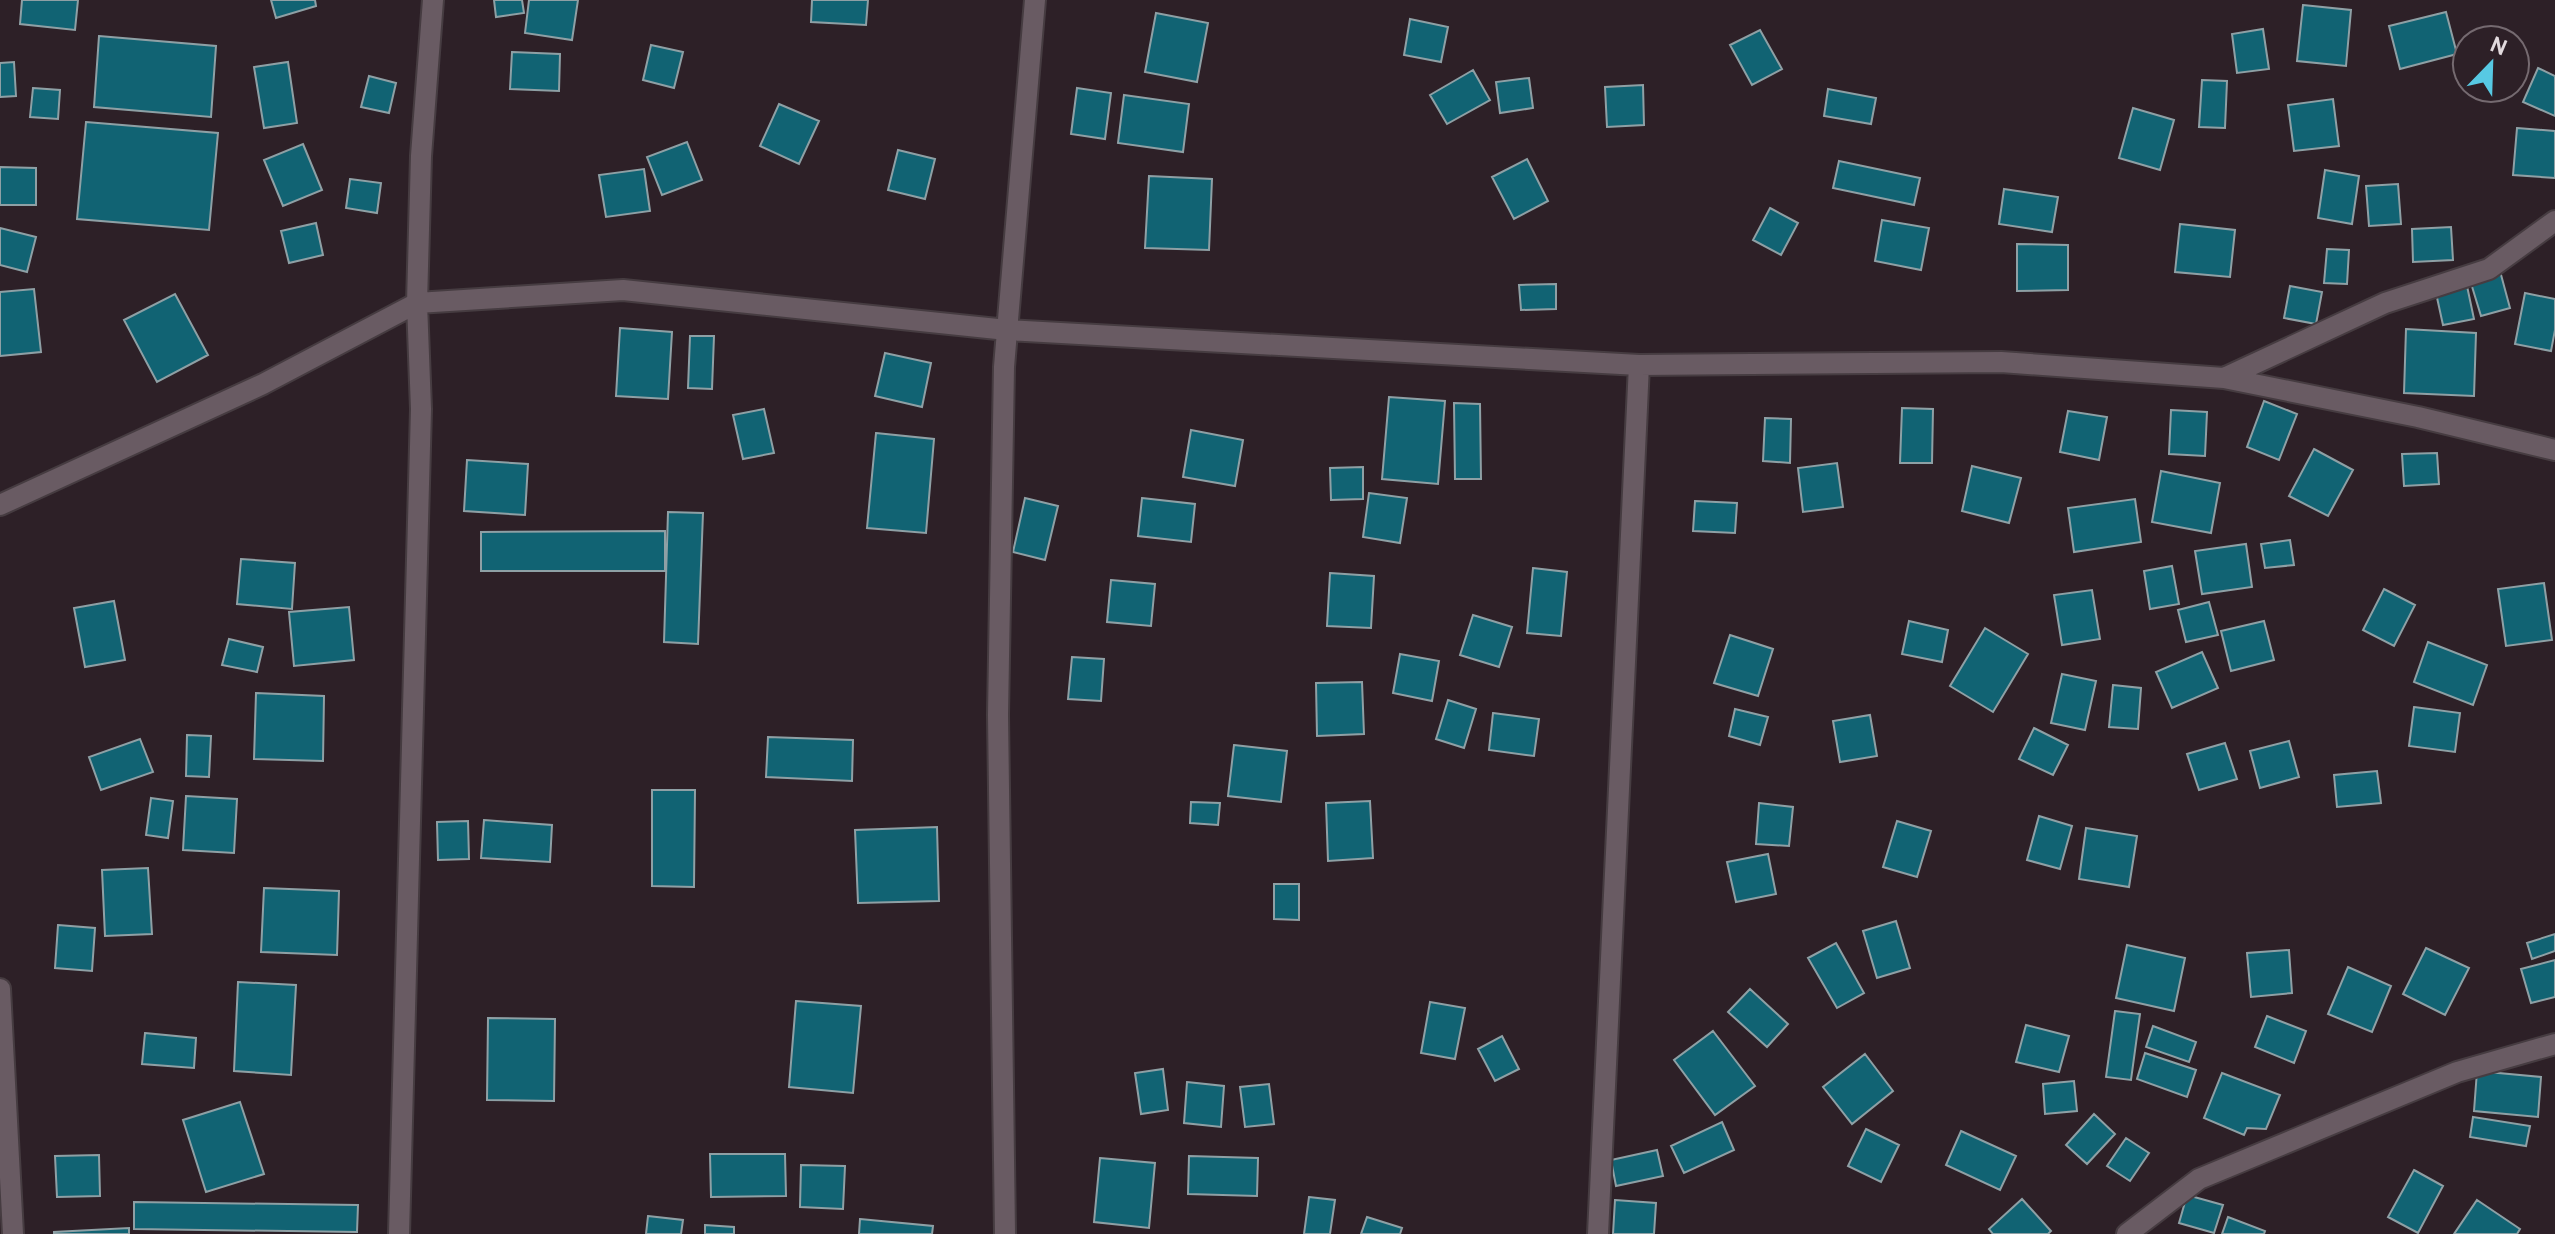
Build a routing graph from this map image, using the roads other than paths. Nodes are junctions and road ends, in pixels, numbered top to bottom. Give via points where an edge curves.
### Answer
1 (433, 0) edge
2 (1035, 0) edge
3 (2555, 221) edge
4 (417, 303) junction
5 (1007, 330) junction
6 (1639, 365) junction
7 (2224, 378) junction
8 (2555, 450) edge
9 (0, 505) edge
10 (0, 989) edge
11 (2555, 1044) edge
12 (13, 1234) edge
13 (399, 1234) edge
14 (1005, 1234) edge
15 (1598, 1234) edge
16 (2127, 1234) edge

1 - 4 street
2 - 5 street
3 - 7 street via 2489,269 2385,303
4 - 5 street via 623,290
4 - 9 street via 263,384
4 - 13 street via 421,409
5 - 6 street
5 - 14 street via 998,715
6 - 7 street via 2001,362
6 - 15 street
7 - 8 street
10 - 12 street
11 - 16 street via 2457,1072 2199,1179

